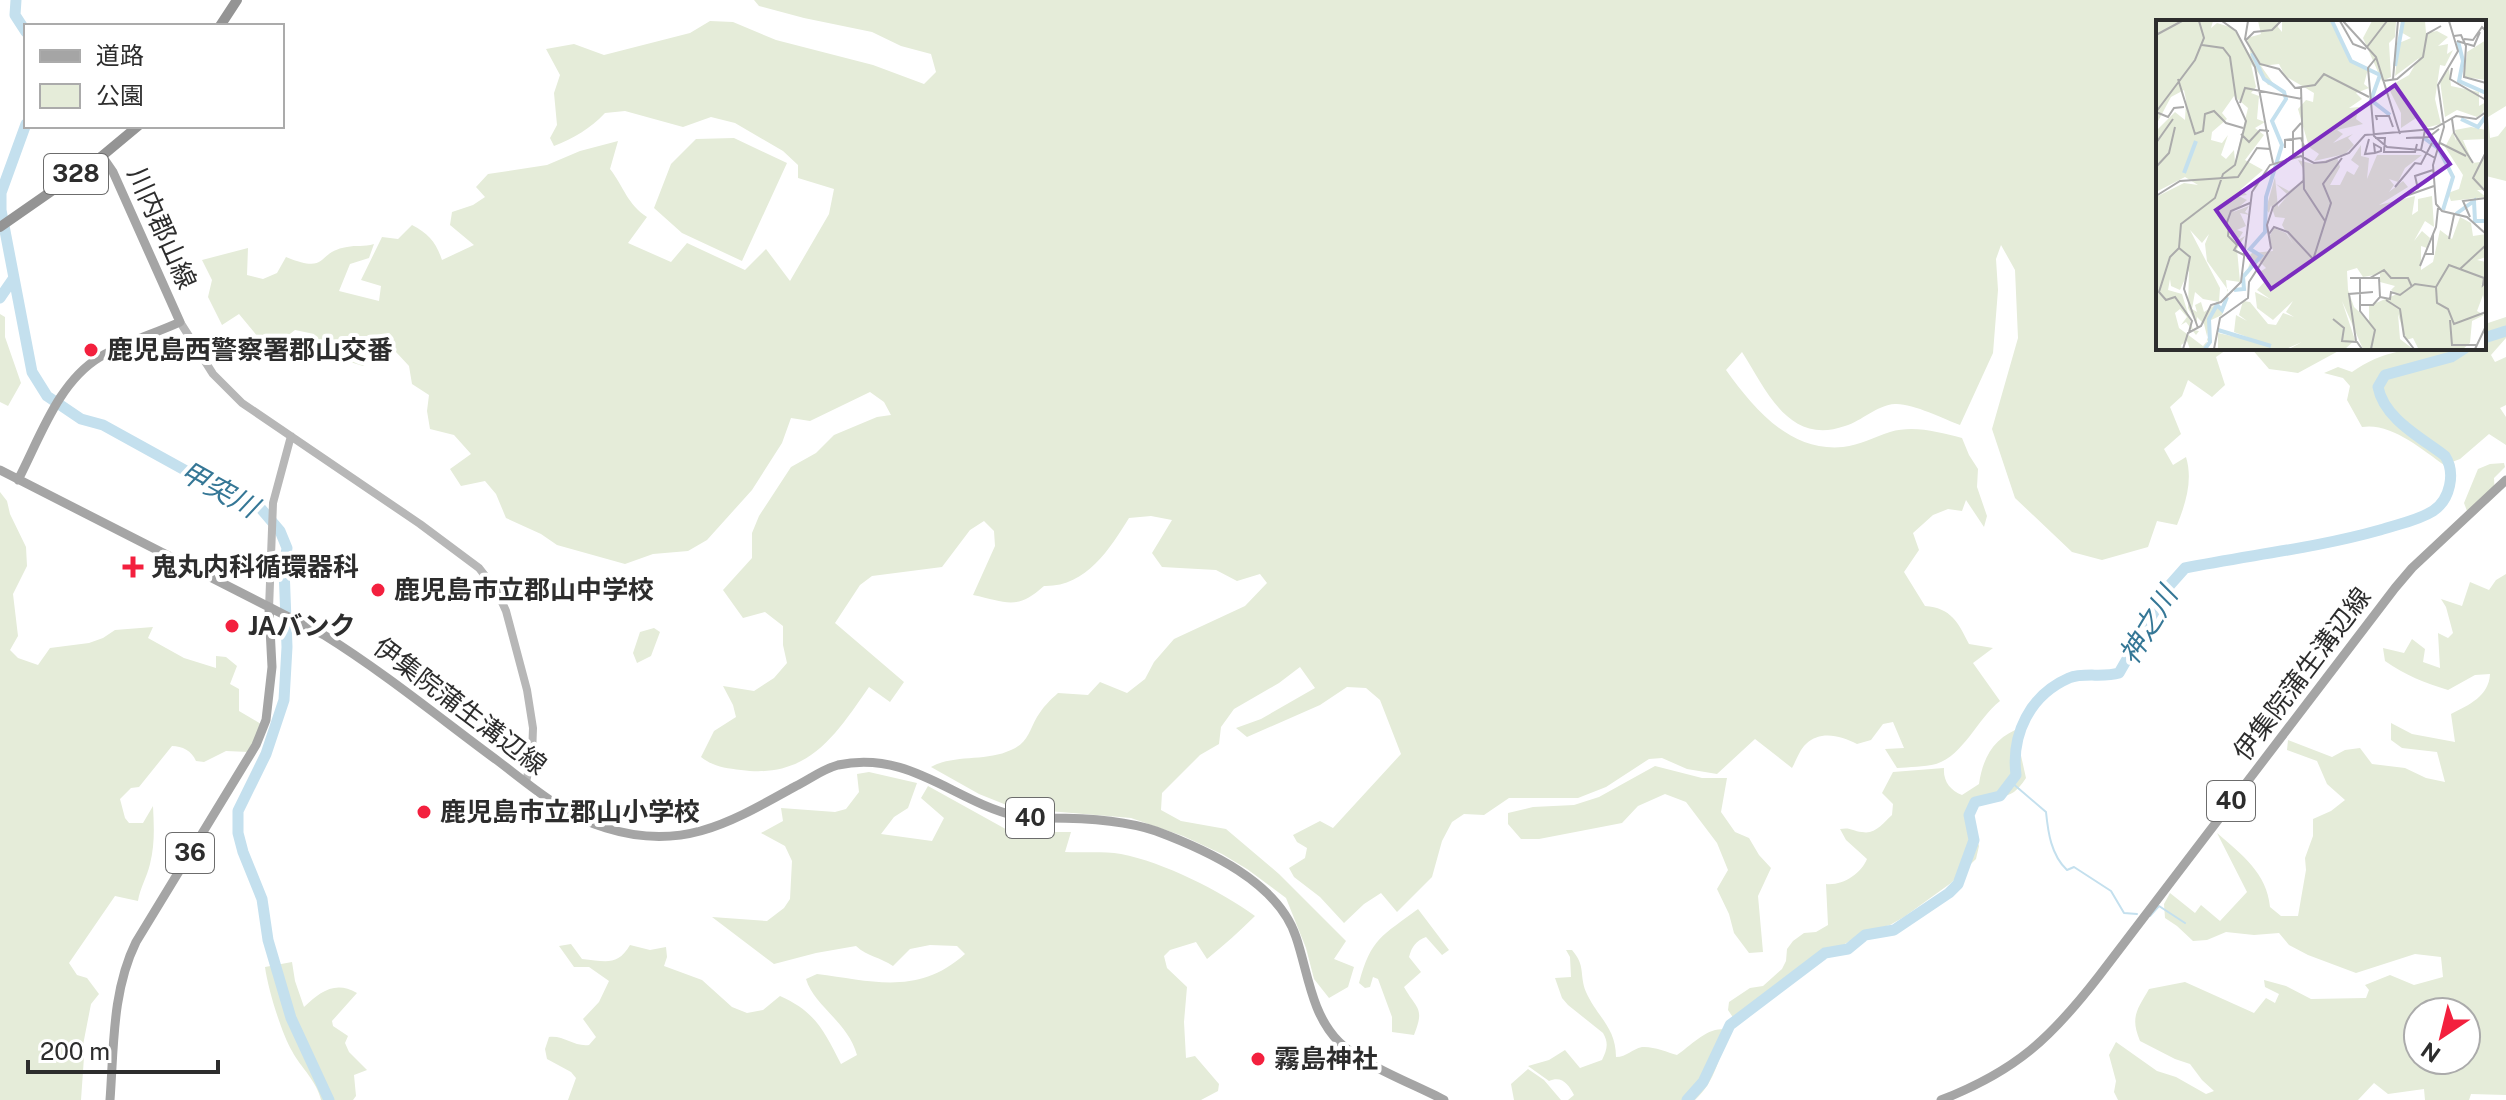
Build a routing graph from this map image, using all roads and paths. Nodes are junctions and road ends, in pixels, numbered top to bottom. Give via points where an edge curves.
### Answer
1 (237, 0) edge
2 (221, 24) edge
3 (136, 128) edge
4 (102, 156) junction
5 (0, 227) edge
6 (180, 322) junction
7 (291, 436) junction
8 (0, 470) edge
9 (18, 480) junction
10 (2506, 480) edge
11 (269, 609) junction
12 (526, 782) junction
13 (110, 1100) edge
14 (1444, 1100) edge
15 (1941, 1100) edge

1 - 2 highway
3 - 4 highway, 328
4 - 5 highway, 328
4 - 6 main road, 川内郡山線
6 - 7 street via 226,388
6 - 9 main road, 川内郡山線 via 101,357 74,378
7 - 11 street via 273,503
7 - 12 street via 463,554 497,591 513,633 533,728
8 - 9 main road, 伊集院蒲生溝辺線 / 40
9 - 11 main road, 伊集院蒲生溝辺線 / 40
10 - 15 main road, 伊集院蒲生溝辺線 / 40 via 2395,588 2048,1037 1995,1077
11 - 12 main road, 伊集院蒲生溝辺線 / 40 via 364,661
11 - 13 main road, 36 via 272,667 266,720 125,968 117,1002
12 - 14 main road, 伊集院蒲生溝辺線 / 40 via 595,825 673,836 709,831 818,773 874,764 919,772 1016,816 1152,830 1228,865 1272,895 1295,934 1319,1013 1336,1039 1350,1052

